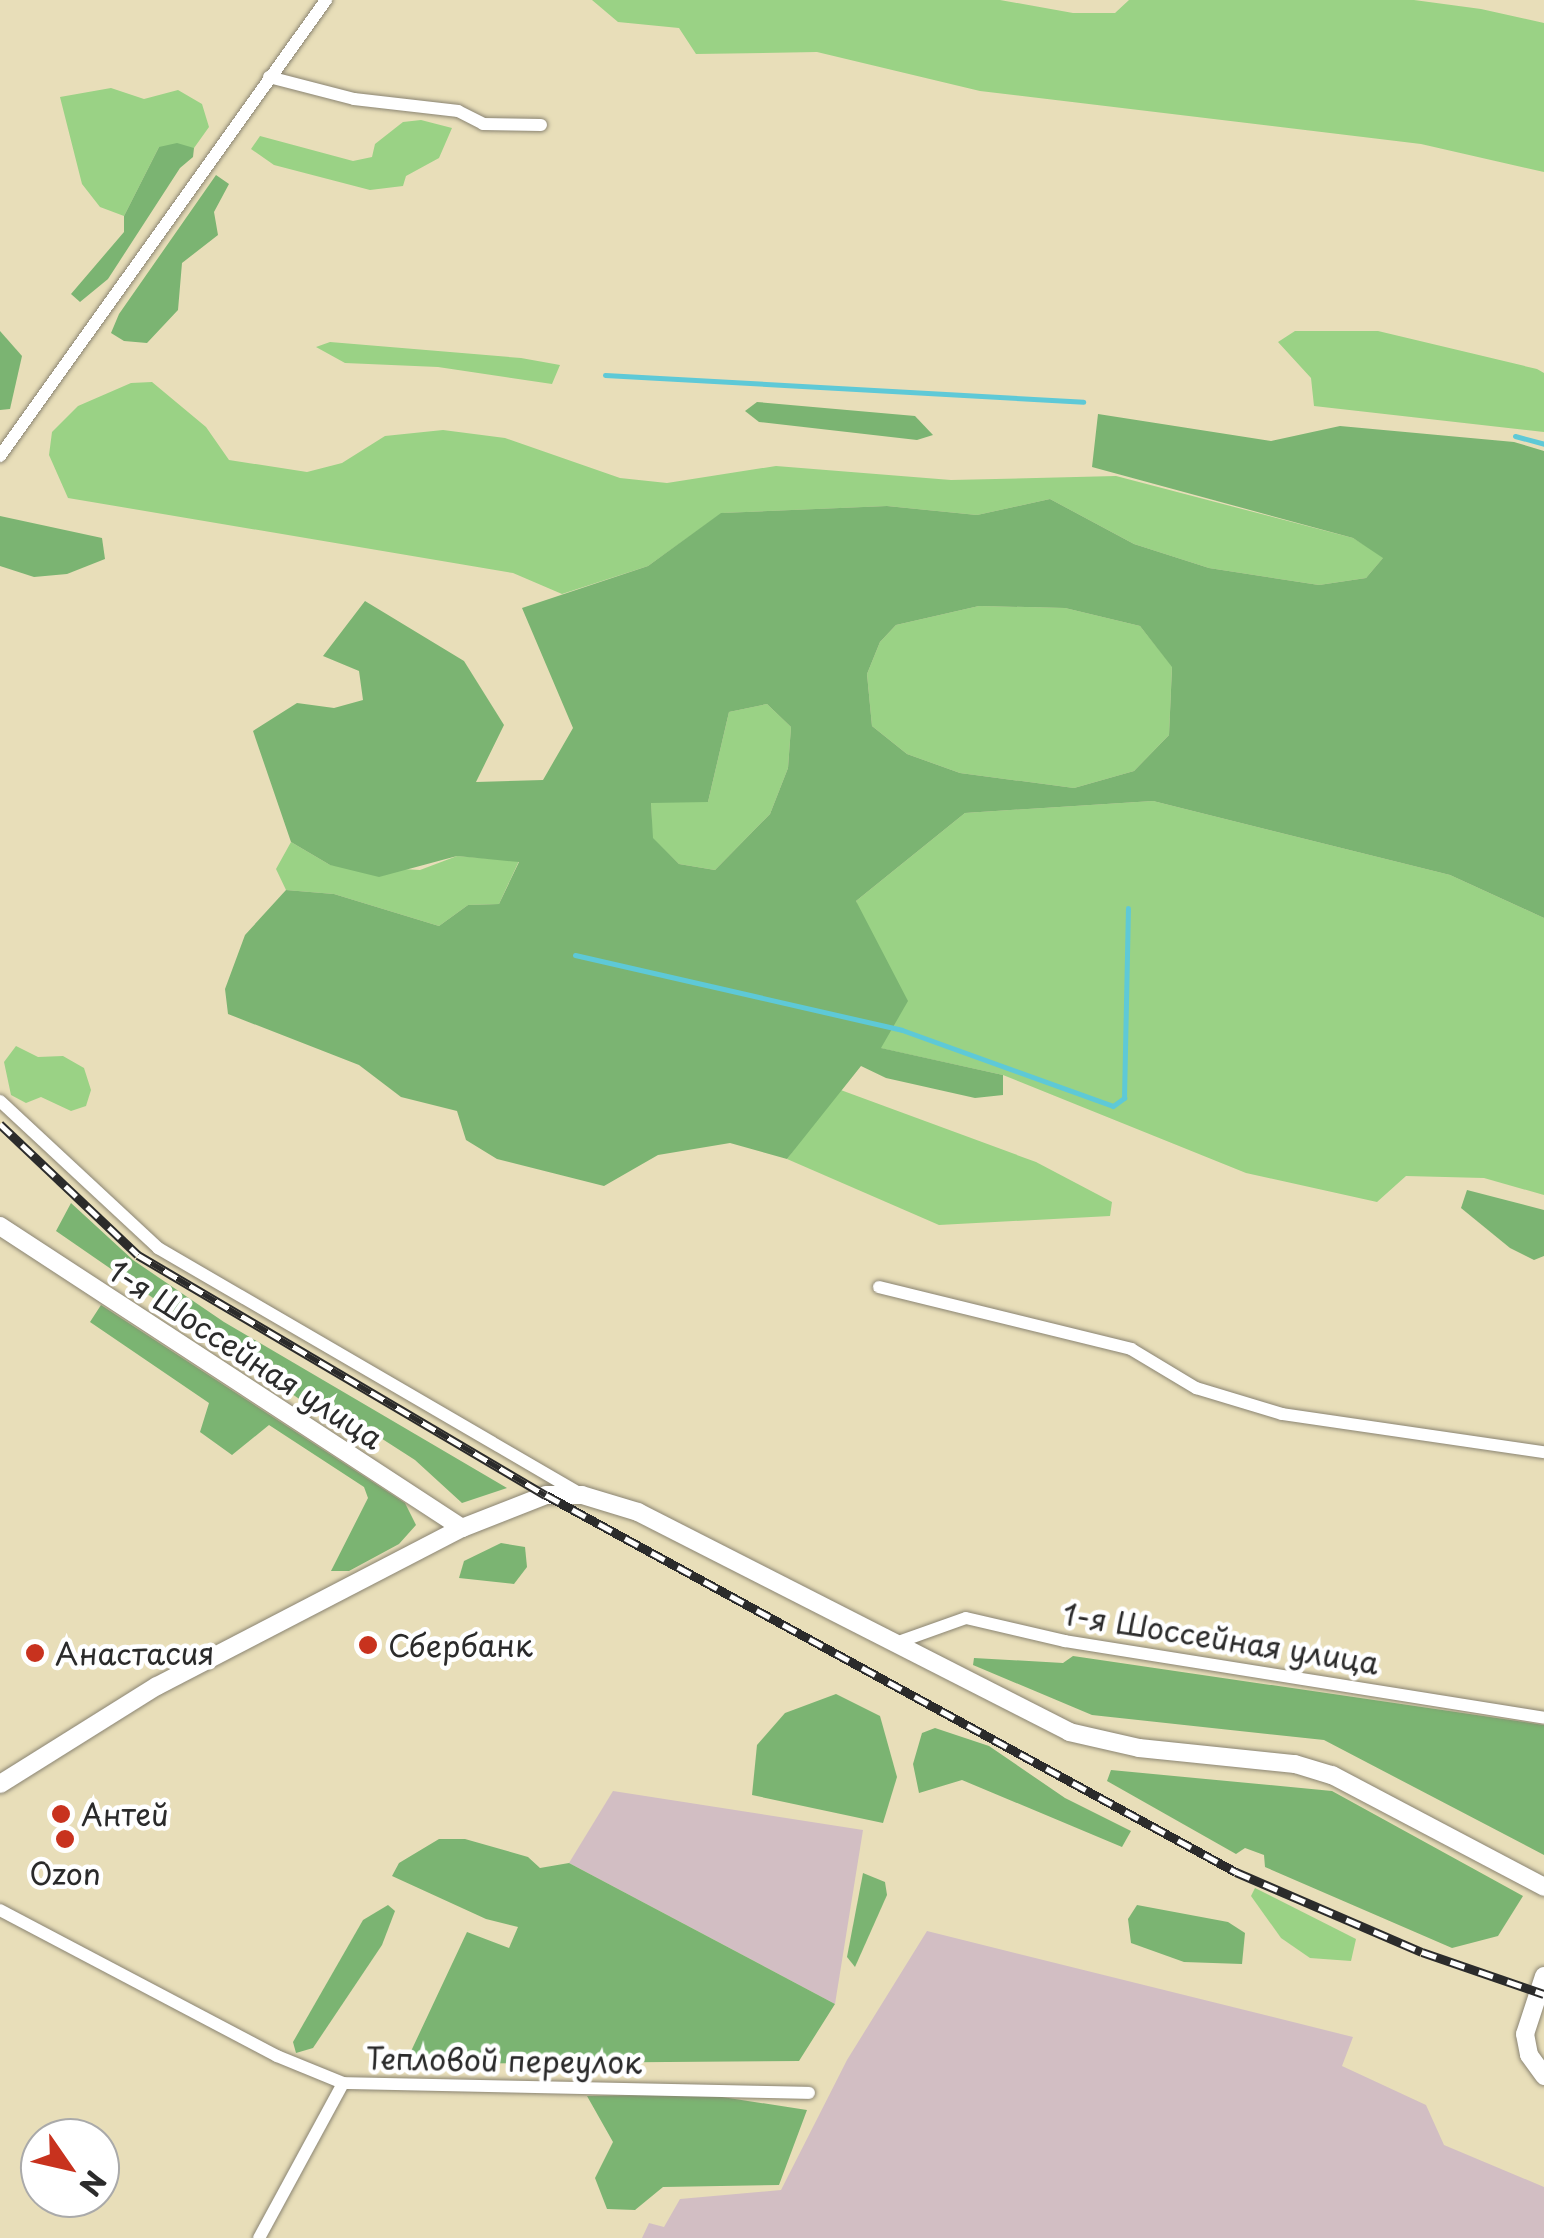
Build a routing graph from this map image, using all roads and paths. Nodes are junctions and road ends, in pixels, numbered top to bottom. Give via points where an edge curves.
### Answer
1 (326, 0) edge
2 (269, 77) junction
3 (541, 126) dead end
4 (0, 456) edge
5 (0, 1101) edge
6 (0, 1226) edge
7 (879, 1288) dead end
8 (1544, 1452) edge
9 (582, 1495) junction
10 (462, 1528) junction
11 (893, 1644) junction
12 (1544, 1718) edge
13 (0, 1784) edge
14 (1544, 1887) edge
15 (0, 1910) edge
16 (1544, 1976) edge
17 (1544, 2076) edge
18 (343, 2083) junction
19 (809, 2094) dead end
20 (259, 2238) edge

1 - 2 street
2 - 3 street via 354,99 458,111 484,124
2 - 4 street
5 - 9 street via 158,1248
6 - 10 street, 1-я Шоссейная улица
7 - 8 street via 1131,1350 1196,1388 1282,1414
9 - 10 street via 546,1495
9 - 11 street via 638,1512
10 - 13 street via 157,1686
11 - 12 street, 1-я Шоссейная улица via 966,1618 1065,1642
11 - 14 street via 1069,1732 1332,1775
15 - 18 street, Тепловой переулок via 277,2056
16 - 17 street via 1526,2034 1529,2055
18 - 19 street, Тепловой переулок
18 - 20 street

